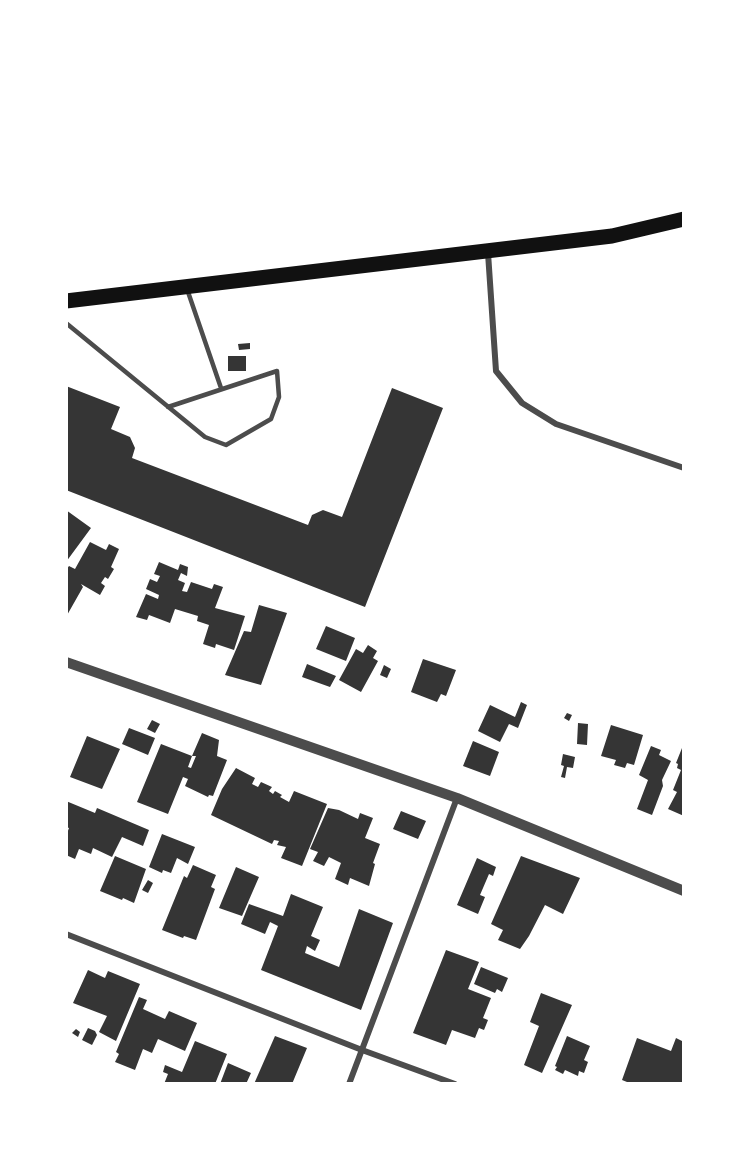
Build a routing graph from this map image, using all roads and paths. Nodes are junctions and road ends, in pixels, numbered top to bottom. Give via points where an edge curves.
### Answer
1 (684, 219) edge
2 (488, 252) junction
3 (187, 287) junction
4 (66, 301) edge
5 (66, 323) edge
6 (221, 388) junction
7 (168, 407) junction
8 (684, 468) edge
9 (66, 662) edge
10 (457, 798) junction
11 (684, 891) edge
12 (66, 934) edge
13 (362, 1050) junction
14 (349, 1084) edge
15 (455, 1084) edge

1 - 2 main road via 612,236
2 - 3 main road
2 - 8 street via 496,371 522,403 555,424
3 - 4 main road
3 - 6 lane
5 - 7 lane
6 - 7 lane
6 - 7 lane via 277,371 279,397 271,419 226,444 205,437
9 - 10 street
10 - 11 street
10 - 13 street
12 - 13 street
13 - 14 street
13 - 15 street

